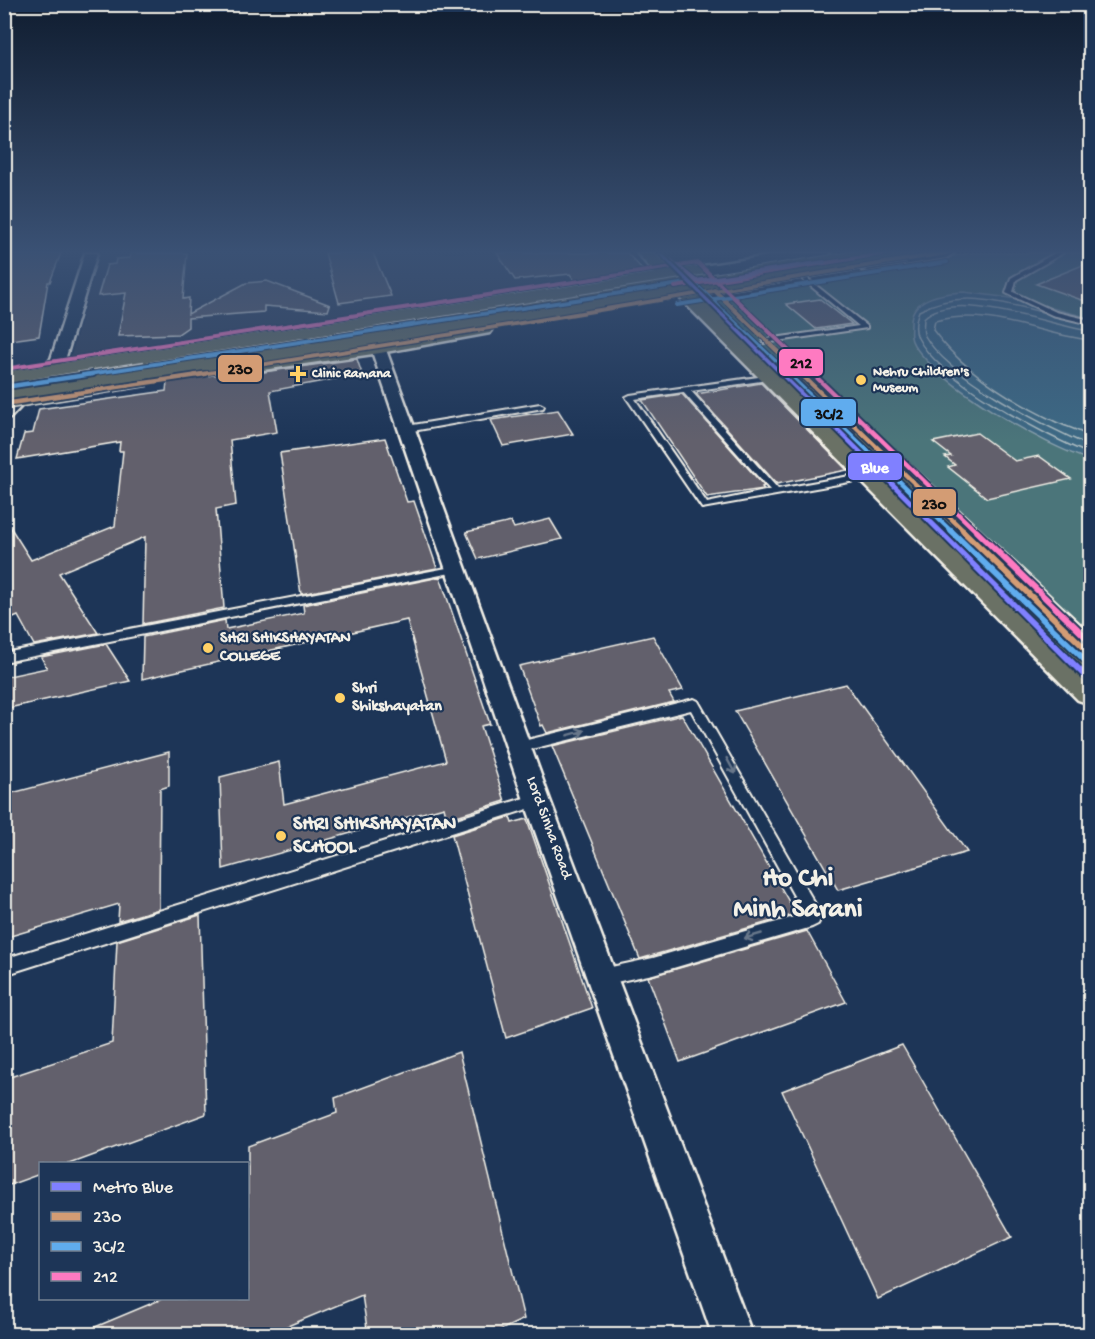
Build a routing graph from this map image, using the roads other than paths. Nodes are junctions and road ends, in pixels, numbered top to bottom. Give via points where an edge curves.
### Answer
1 (72, 315) edge
2 (406, 315) edge
3 (443, 315) edge
4 (505, 315) edge
5 (536, 315) edge
6 (719, 315) edge
7 (740, 315) edge
8 (851, 315) edge
9 (1061, 315) edge
10 (369, 321) junction
11 (1090, 322) edge
12 (767, 341) junction
13 (380, 347) junction
14 (45, 372) junction
15 (772, 377) junction
16 (4, 378) edge
17 (685, 389) junction
18 (7, 401) edge
19 (540, 406) dead end
20 (407, 429) junction
21 (872, 475) junction
22 (776, 492) junction
23 (457, 569) junction
24 (1090, 652) edge
25 (4, 658) edge
26 (1090, 691) edge
27 (519, 747) junction
28 (537, 800) junction
29 (4, 967) edge
30 (602, 978) junction
31 (732, 1335) edge

1 - 14 street via 58,360
2 - 10 main road
3 - 18 main road via 346,330
4 - 18 main road, bridge via 278,351
5 - 13 main road
6 - 15 main road
7 - 12 main road
8 - 12 lane via 865,327
9 - 11 lane
10 - 13 street, Lord Sinha Road
10 - 14 main road
12 - 24 main road
13 - 18 main road
13 - 20 street, Lord Sinha Road
14 - 16 main road
14 - 18 street
15 - 17 lane
15 - 21 main road
17 - 22 lane
17 - 22 lane via 630,397 705,506
19 - 20 lane
20 - 23 street, Lord Sinha Road
21 - 22 lane
21 - 26 main road
23 - 25 lane
23 - 27 street, Lord Sinha Road
27 - 28 street, Lord Sinha Road
27 -> 30 lane via 694,704 814,916 812,920
28 - 29 lane
28 - 30 street, Lord Sinha Road
30 - 31 street, Lord Sinha Road

